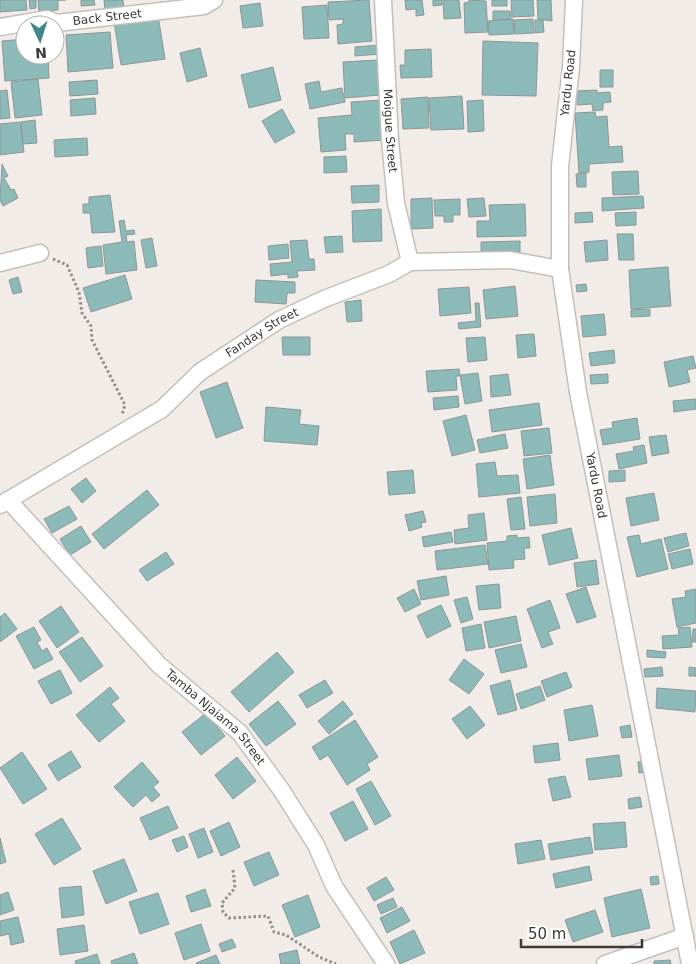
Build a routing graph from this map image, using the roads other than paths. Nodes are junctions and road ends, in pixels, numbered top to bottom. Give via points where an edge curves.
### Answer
1 (214, 0) edge
2 (383, 0) edge
3 (574, 0) edge
4 (0, 27) edge
5 (40, 253) road end
6 (410, 262) junction
7 (0, 263) edge
8 (560, 269) junction
9 (4, 502) edge
10 (685, 936) junction
11 (386, 964) edge
12 (605, 964) edge
13 (690, 964) edge

1 - 4 street, Back Street via 204,6 57,23 47,19
2 - 6 street, Moigue Street via 396,203
3 - 8 street, Yardu Road via 571,66 560,166
5 - 7 street
6 - 8 street, Fanday Street via 510,260
6 - 9 street, Fanday Street via 279,320 200,372 162,409
8 - 10 street, Yardu Road via 578,392
9 - 11 street, Tamba Njaiama Street via 159,665 240,733 282,791 316,845 334,886
10 - 12 street
10 - 13 street, Yardu Road

